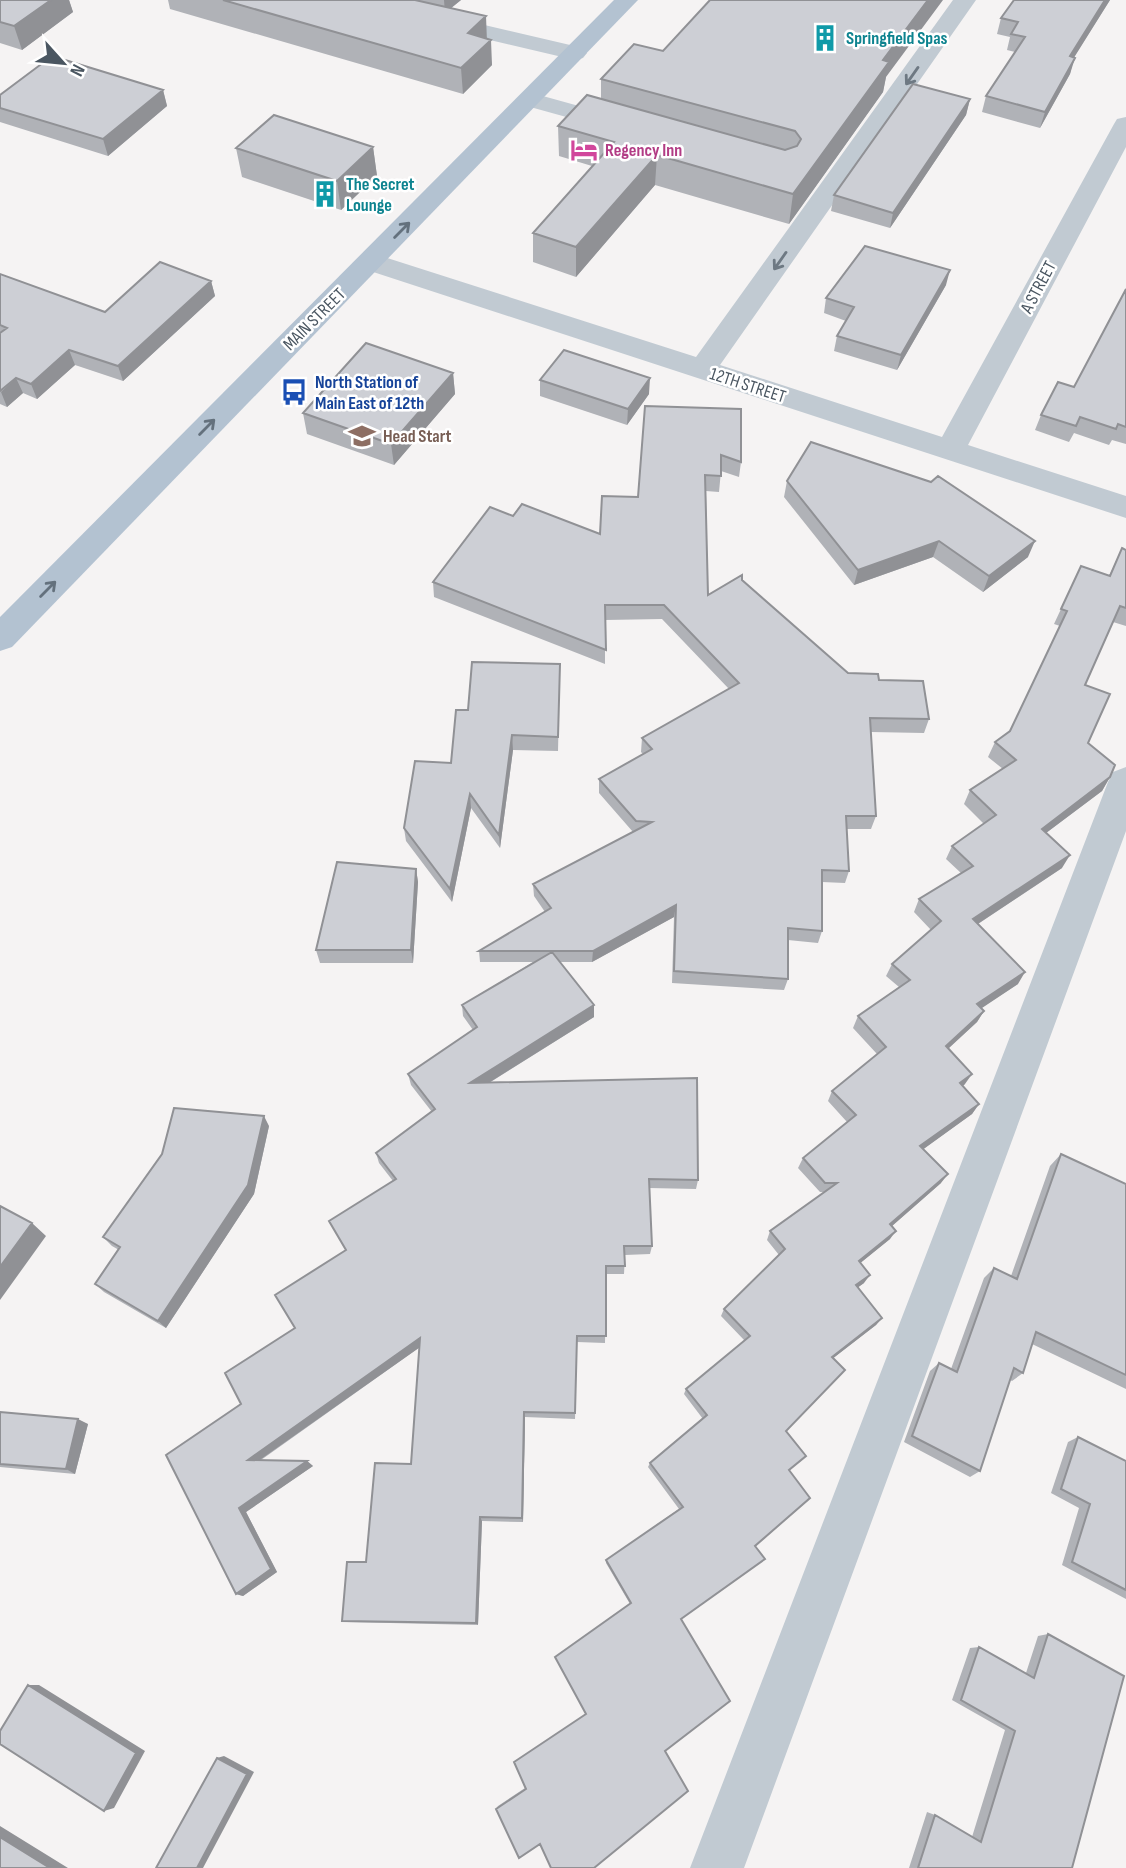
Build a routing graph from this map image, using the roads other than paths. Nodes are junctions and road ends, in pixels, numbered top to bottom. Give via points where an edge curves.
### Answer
1 (349, 0) edge
2 (627, 0) edge
3 (965, 0) edge
4 (575, 53) junction
5 (531, 100) junction
6 (611, 105) edge
7 (577, 113) junction
8 (1126, 124) edge
9 (652, 133) edge
10 (371, 261) junction
11 (702, 370) junction
12 (950, 450) junction
13 (1126, 507) edge
14 (4, 628) edge
15 (1126, 782) edge
16 (716, 1868) edge

1 - 4 street
2 - 4 main road, MAIN STREET
3 -> 11 street
4 - 5 main road, MAIN STREET
5 - 7 street
10 -> 5 main road, MAIN STREET
6 - 7 street via 597,102
7 - 9 street
8 - 12 street, A STREET
10 - 11 street, 12TH STREET
14 -> 10 main road, MAIN STREET
11 - 12 street, 12TH STREET
12 - 13 street, 12TH STREET
15 - 16 street

